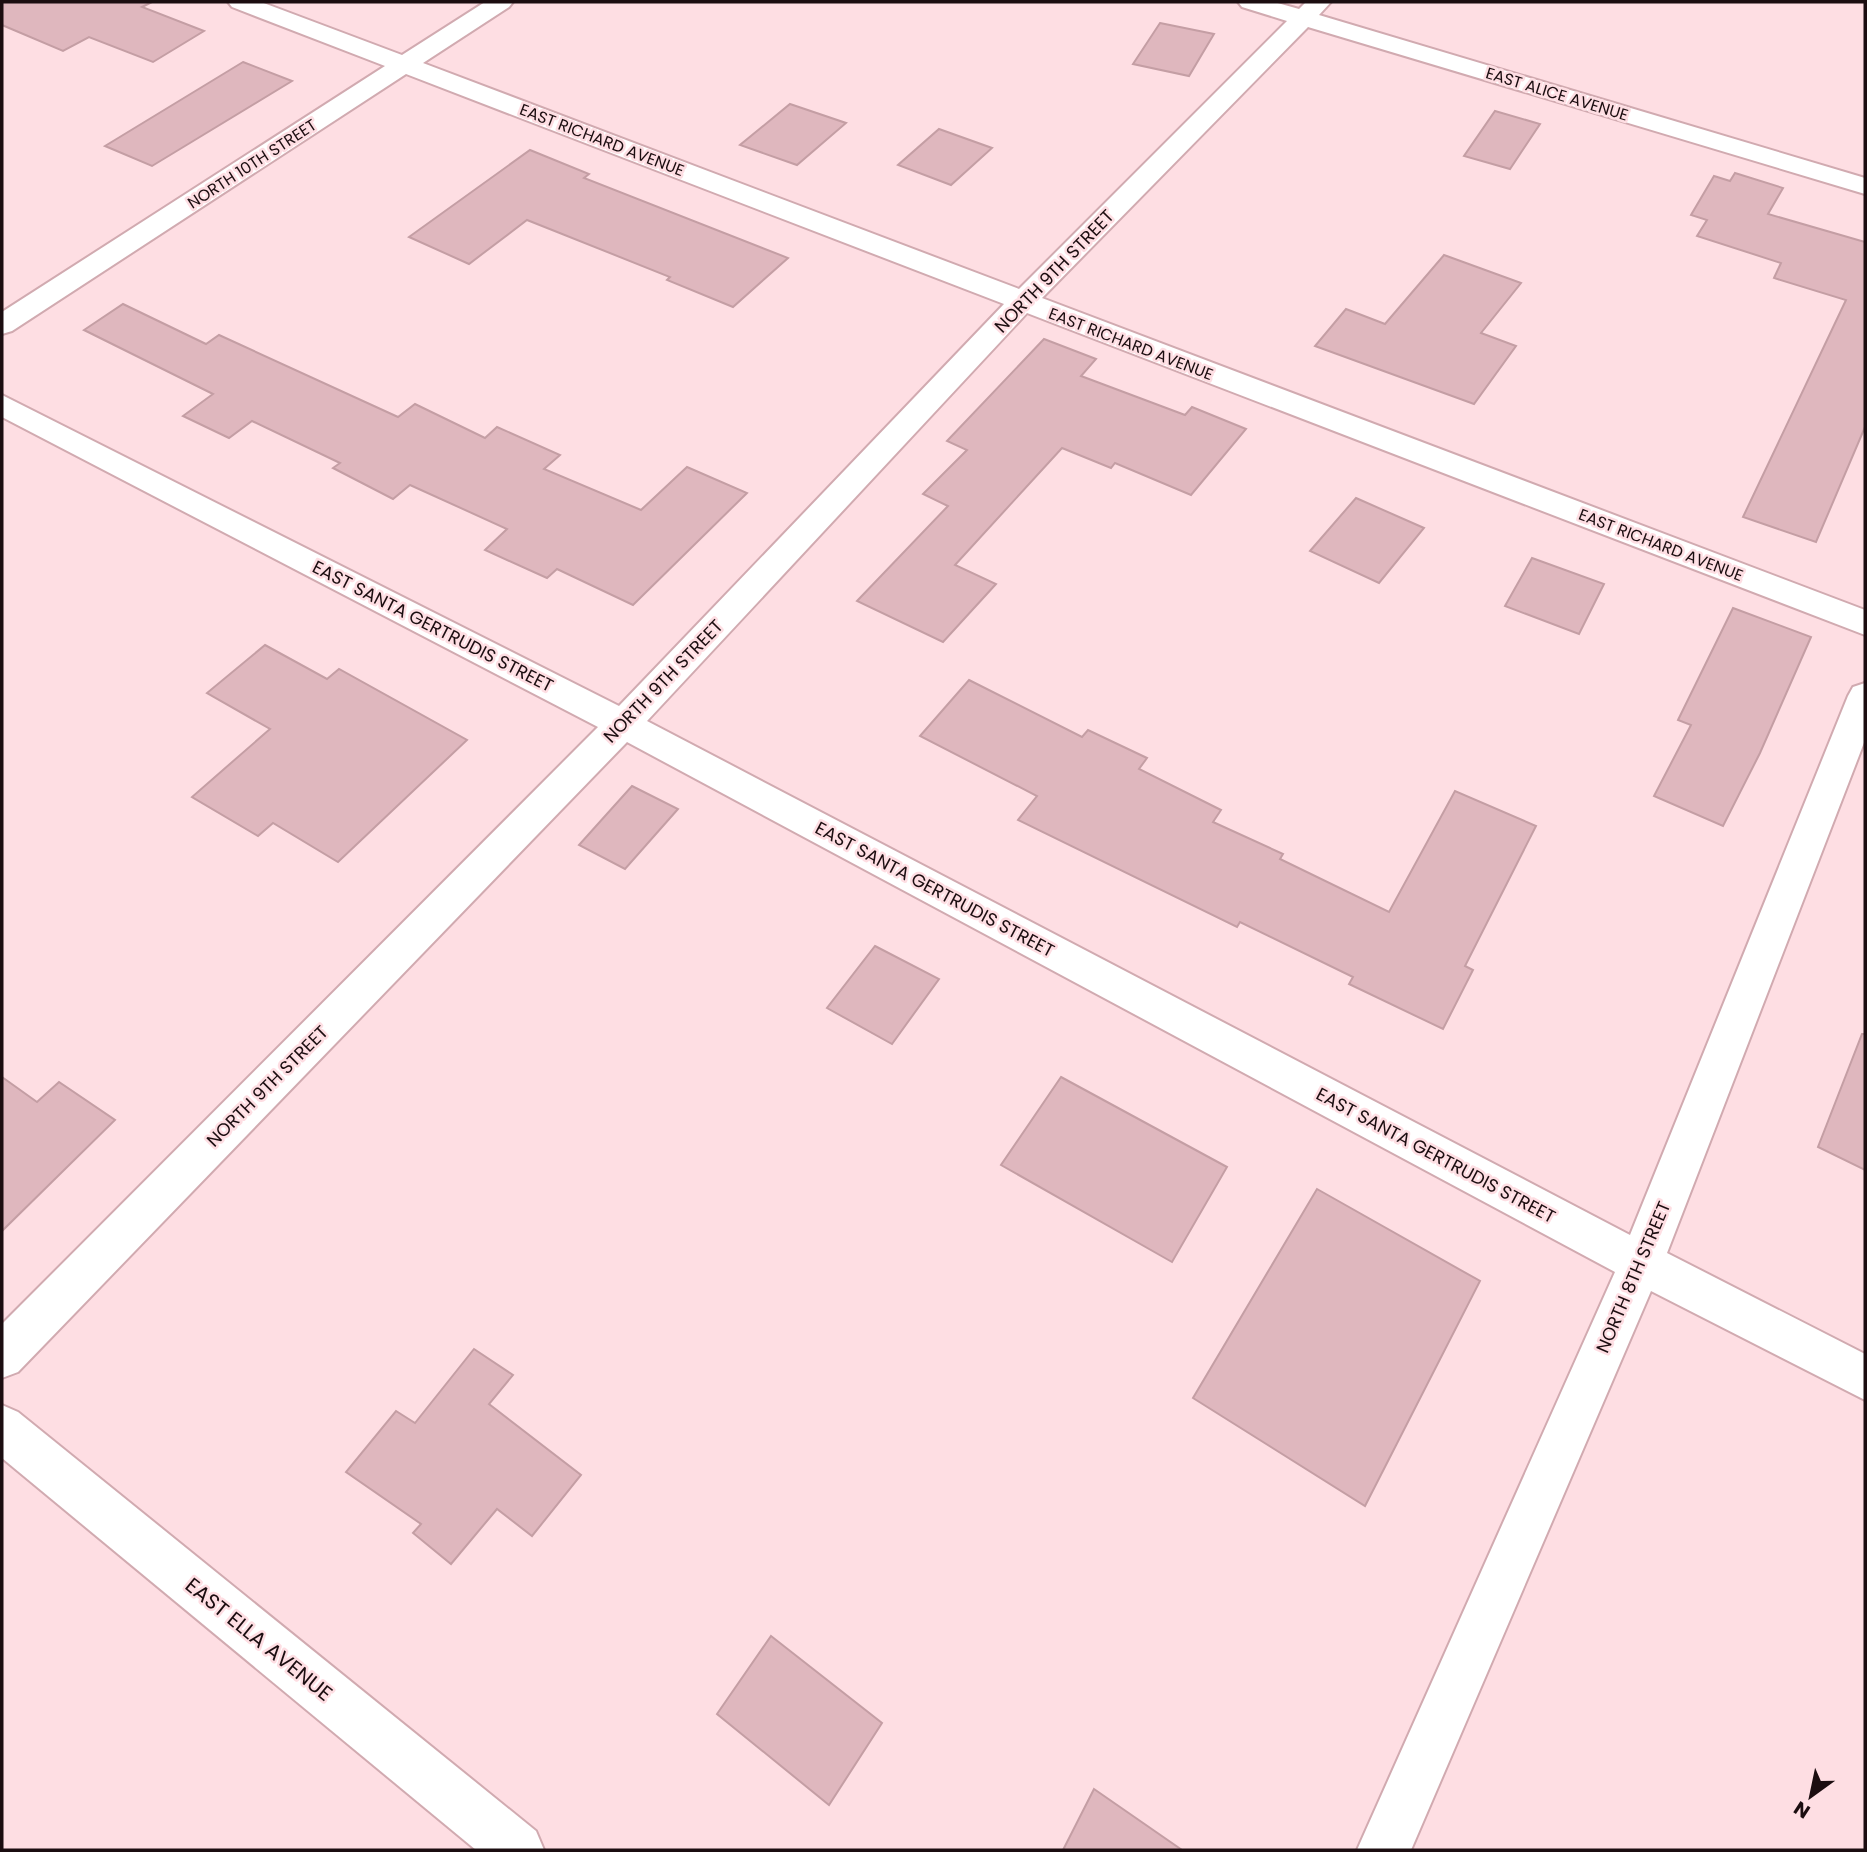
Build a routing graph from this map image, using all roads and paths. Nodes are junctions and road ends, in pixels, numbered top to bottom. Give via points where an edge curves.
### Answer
1 (240, 2) edge
2 (501, 2) edge
3 (1250, 2) edge
4 (1312, 10) edge
5 (408, 65) junction
6 (1865, 186) edge
7 (1022, 302) junction
8 (2, 325) edge
9 (2, 405) edge
10 (1865, 623) edge
11 (1865, 696) edge
12 (623, 724) junction
13 (1641, 1263) junction
14 (2, 1356) edge
15 (1865, 1378) edge
16 (2, 1428) edge
17 (517, 1850) edge
18 (1384, 1850) edge

1 - 5 street, EAST RICHARD AVENUE
2 - 5 street, NORTH 10TH STREET
3 - 4 street, EAST ALICE AVENUE
4 - 6 street, EAST ALICE AVENUE
4 - 7 street, NORTH 9TH STREET
5 - 7 street, EAST RICHARD AVENUE
5 - 8 street, NORTH 10TH STREET
7 - 10 street, EAST RICHARD AVENUE
7 - 12 street, NORTH 9TH STREET
9 - 12 street, EAST SANTA GERTRUDIS STREET
11 - 13 street, NORTH 8TH STREET
12 - 13 street, EAST SANTA GERTRUDIS STREET
12 - 14 street, NORTH 9TH STREET
13 - 15 street, EAST SANTA GERTRUDIS STREET
13 - 18 street, NORTH 8TH STREET
16 - 17 street, EAST ELLA AVENUE

